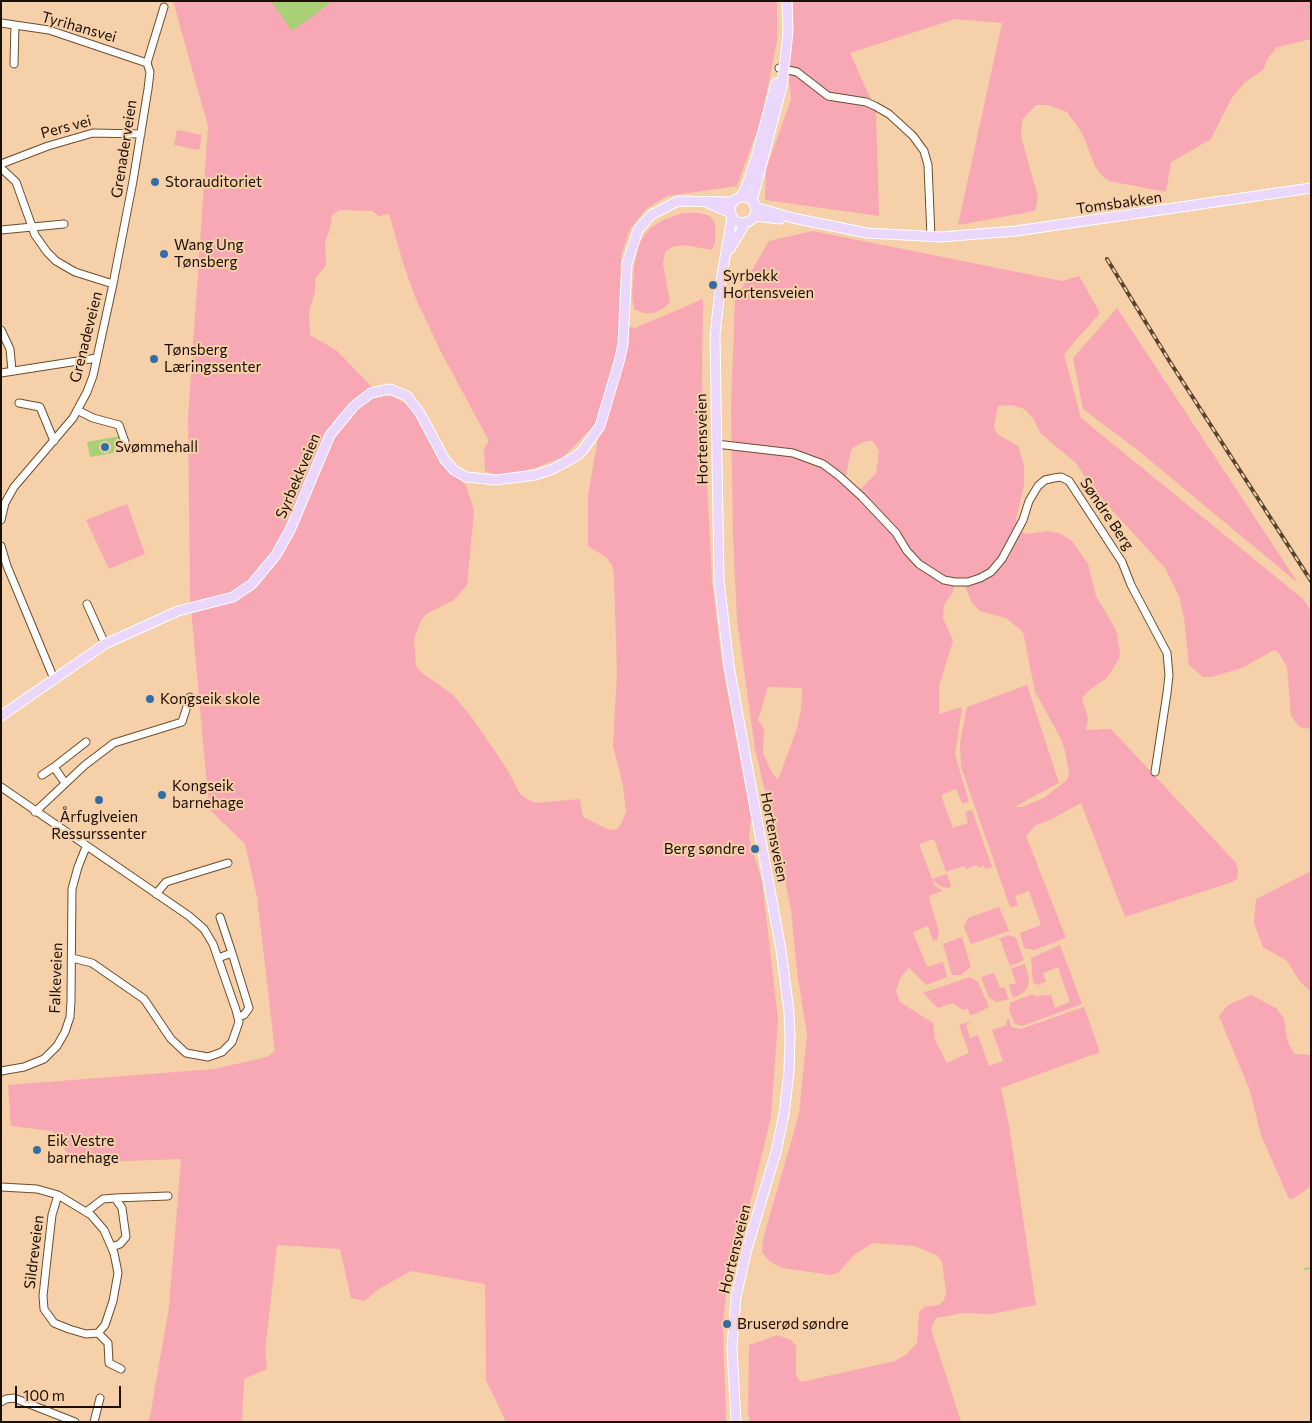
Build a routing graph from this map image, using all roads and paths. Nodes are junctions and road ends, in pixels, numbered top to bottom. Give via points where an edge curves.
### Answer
1 (787, 1) edge
2 (164, 7) dead end
3 (1, 24) edge
4 (15, 25) junction
5 (147, 63) junction
6 (14, 64) dead end
7 (782, 68) junction
8 (141, 134) junction
9 (1, 166) edge
10 (1311, 188) edge
11 (736, 200) junction
12 (700, 201) junction
13 (754, 208) junction
14 (732, 215) junction
15 (746, 222) junction
16 (64, 224) dead end
17 (33, 228) junction
18 (1, 230) edge
19 (931, 237) junction
20 (728, 253) junction
21 (113, 284) junction
22 (1, 330) edge
23 (5, 344) edge
24 (97, 358) junction
25 (12, 371) junction
26 (1, 373) edge
27 (19, 403) dead end
28 (77, 410) junction
29 (54, 440) junction
30 (125, 442) dead end
31 (716, 444) junction
32 (1, 520) edge
33 (1, 546) edge
34 (4, 567) edge
35 (87, 604) dead end
36 (105, 644) junction
37 (54, 680) junction
38 (190, 697) dead end
39 (1, 716) edge
40 (86, 742) dead end
41 (54, 767) junction
42 (1155, 772) dead end
43 (42, 776) dead end
44 (64, 784) junction
45 (1, 787) edge
46 (35, 812) junction
47 (86, 847) junction
48 (228, 863) dead end
49 (156, 894) junction
50 (220, 917) dead end
51 (232, 952) junction
52 (72, 958) junction
53 (218, 958) junction
54 (238, 1017) junction
55 (1, 1071) edge
56 (1, 1187) edge
57 (58, 1195) junction
58 (168, 1196) dead end
59 (115, 1198) junction
60 (86, 1212) junction
61 (112, 1247) junction
62 (98, 1333) junction
63 (121, 1369) dead end
64 (100, 1398) dead end
65 (1, 1402) edge
66 (74, 1422) edge
67 (94, 1422) edge
68 (736, 1422) edge

1 - 7 main road
2 - 5 street, Grenaderveien
3 - 4 street, Tyrihansvei
4 - 5 street, Tyrihansvei via 56,32
4 - 6 street
5 - 8 street, Grenaderveien via 150,72
7 - 11 main road via 745,190
7 - 13 main road via 776,113
7 - 19 street via 797,72 828,96 866,102 890,114 912,136 924,151 928,165
8 - 9 street, Pers vei via 93,133 48,146
8 - 21 street, Grenaderveien
9 - 17 street via 16,182
10 - 19 main road, Tomsbakken via 1016,231
11 - 12 main road, Syrbekkveien
11 - 13 main road, Tomsbakken
11 - 14 main road, Hortensveien
12 - 14 main road
12 - 36 main road, Syrbekkveien via 678,202 660,209 644,222 633,239 627,264 620,362 600,426 575,457 553,469 527,476 496,480 466,477 445,460 407,396 390,389 371,393 354,406 330,435 290,530 276,555 252,584 233,597 178,611
13 - 15 main road
13 - 19 main road, Tomsbakken via 867,233
14 - 15 main road via 738,221
14 - 20 main road, Hortensveien
15 - 20 main road, Hortensveien
16 - 17 street
17 - 18 street
17 - 21 street via 42,246 56,261 75,272
20 - 31 main road, Hortensveien via 721,280 715,335
21 - 24 street, Grenadeveien
22 - 23 street
23 - 25 street
24 - 25 street
24 - 28 street, Grenadeveien via 91,382
25 - 26 street
27 - 29 street via 40,407
28 - 29 street, Grenadeveien
28 - 30 street via 119,425
29 - 32 street, Grenadeveien via 14,487 5,503
31 - 42 street, Søndre Berg via 793,453 823,464 862,497 896,533 919,564 944,580 955,582 980,578 1002,560 1038,486 1054,478 1069,481 1122,562 1166,653 1168,684
31 - 68 main road, Hortensveien via 723,629 781,950 789,1012 789,1072 784,1114 736,1297 732,1347
33 - 34 street
34 - 37 street
35 - 36 street
36 - 37 main road, Syrbekkveien
37 - 39 main road, Syrbekkveien
38 - 44 street via 182,722 114,743
40 - 41 street
41 - 43 street
41 - 44 street
44 - 46 street
45 - 46 street
46 - 47 street
47 - 49 street
47 - 52 street, Falkeveien via 72,889
48 - 49 street via 166,882
49 - 53 street via 204,929
50 - 51 street
51 - 53 street
51 - 54 street via 249,1008
52 - 54 street via 92,963 135,992 155,1013 178,1048 194,1056 208,1057 226,1049 237,1032
52 - 55 street, Falkeveien via 70,1017 57,1046 50,1055 31,1065
53 - 54 street
56 - 57 street via 38,1188
57 - 60 street
57 - 62 street, Sildreveien via 52,1215 44,1309 54,1323 69,1330
58 - 59 street
59 - 60 street via 103,1199
59 - 61 street via 122,1208 126,1238
60 - 61 street via 104,1230
61 - 62 street via 118,1273 116,1289 105,1325
62 - 63 street via 108,1343 109,1363
64 - 67 street
65 - 66 street via 14,1398

